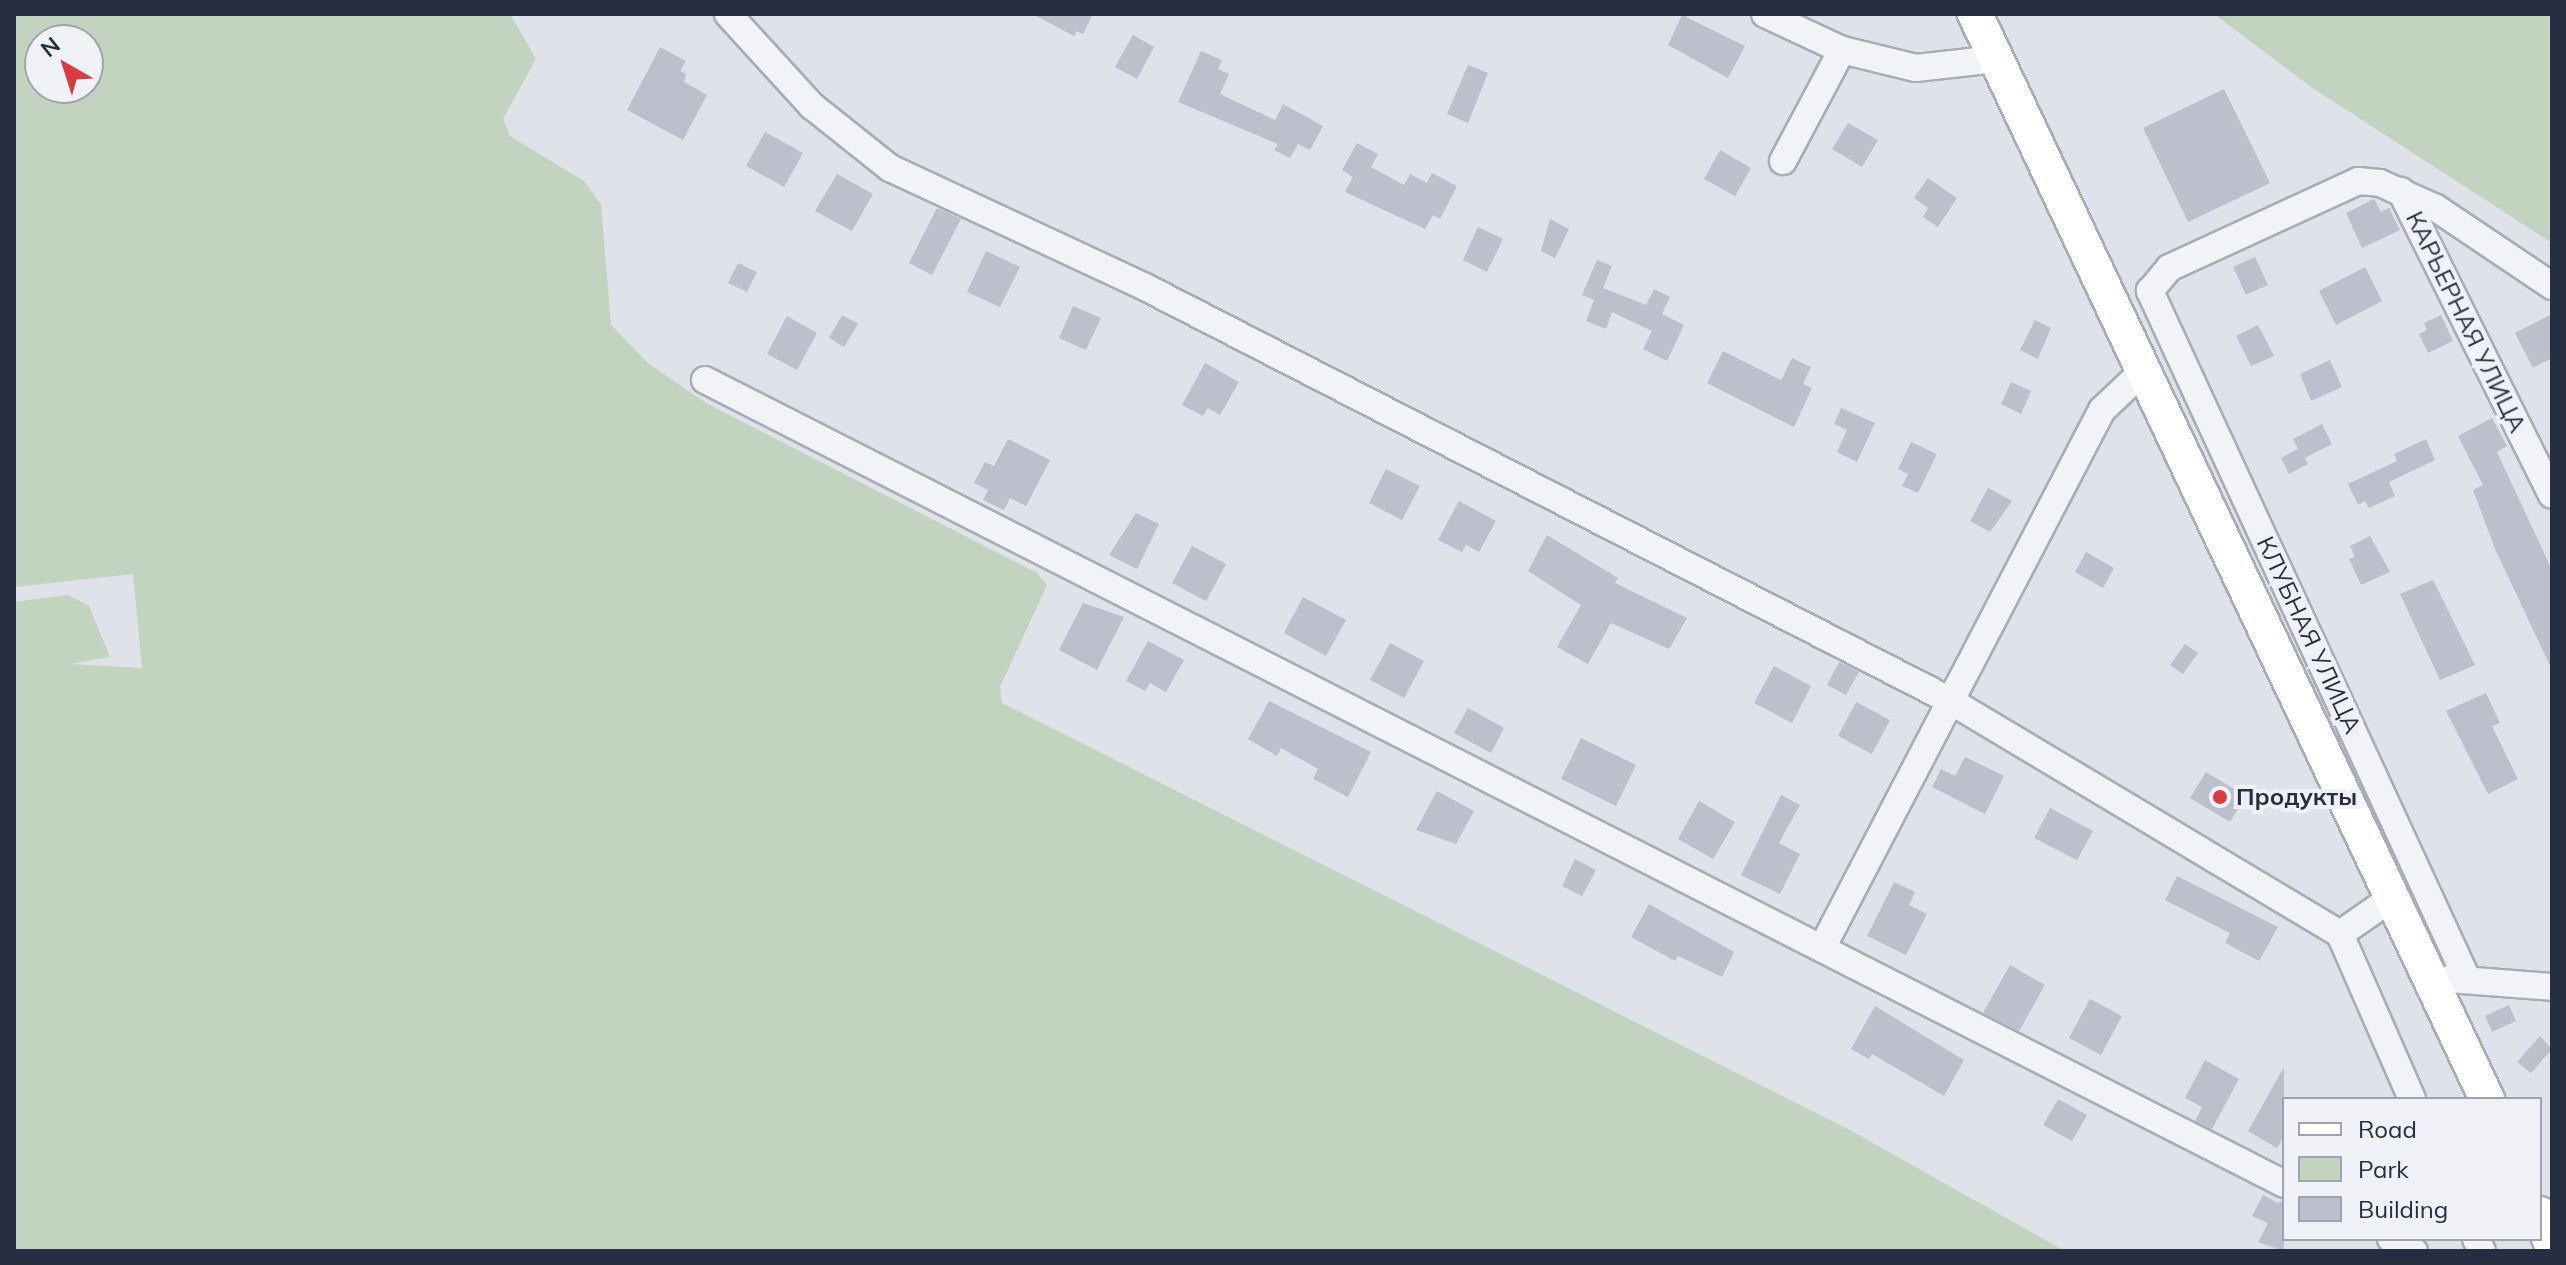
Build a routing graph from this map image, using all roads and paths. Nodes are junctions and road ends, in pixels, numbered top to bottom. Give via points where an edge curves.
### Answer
1 (728, 14) edge
2 (1765, 14) edge
3 (1975, 14) edge
4 (1842, 50) junction
5 (1996, 59) junction
6 (1783, 161) dead end
7 (2401, 191) junction
8 (2552, 286) edge
9 (2142, 372) junction
10 (705, 380) dead end
11 (2552, 495) edge
12 (1949, 700) junction
13 (2389, 900) junction
14 (2340, 934) junction
15 (1822, 948) junction
16 (2429, 979) junction
17 (2467, 979) junction
18 (2552, 987) edge
19 (2411, 1097) edge
20 (2486, 1097) edge
21 (2282, 1183) edge
22 (2542, 1219) edge
23 (2395, 1241) edge
24 (2552, 1245) edge
25 (2414, 1251) edge

1 - 12 street via 812,106 890,168 1145,287
2 - 4 street
3 - 5 main road
4 - 5 street via 1916,68
4 - 6 street
5 - 9 main road
7 - 8 street via 2436,208
7 - 11 street, КАРЬЕРНАЯ УЛИЦА
7 - 17 street, КЛУБНАЯ УЛИЦА via 2358,181 2338,186 2169,268 2150,291
9 - 12 street via 2102,410
9 - 13 main road
10 - 15 street
12 - 14 street
12 - 15 street
13 - 14 street
13 - 16 main road
14 - 19 street
15 - 21 street
16 - 17 street
16 - 20 main road
17 - 18 street
22 - 24 main road
23 - 25 street

